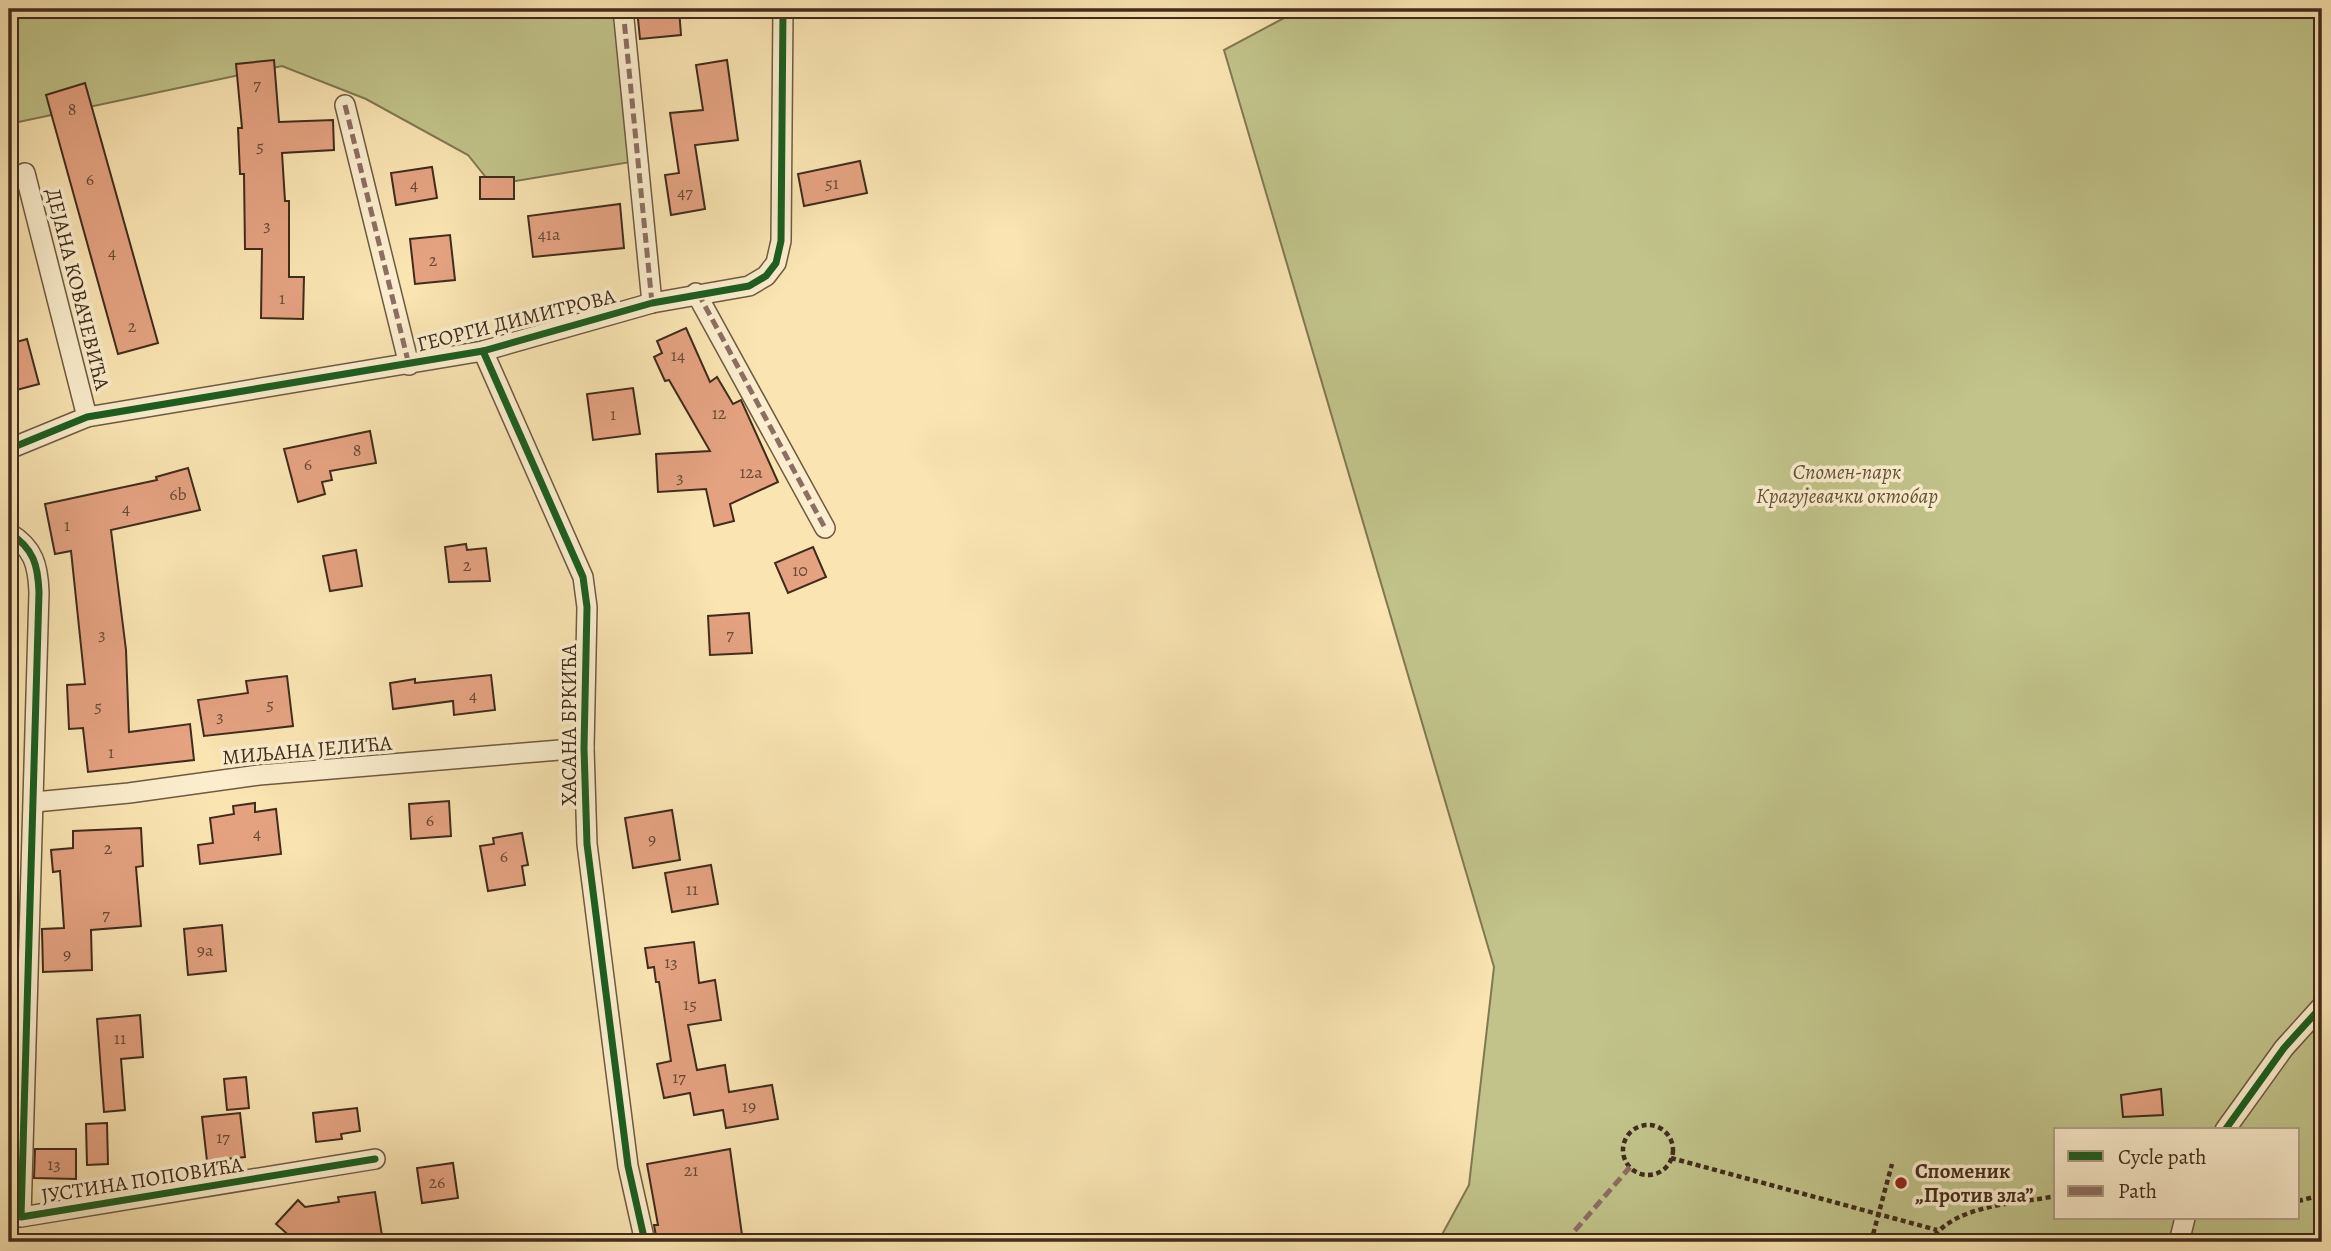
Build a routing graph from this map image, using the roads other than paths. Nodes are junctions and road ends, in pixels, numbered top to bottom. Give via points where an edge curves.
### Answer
1 (623, 9) edge
2 (783, 9) edge
3 (345, 105) dead end
4 (25, 173) dead end
5 (696, 293) junction
6 (652, 303) junction
7 (483, 351) junction
8 (409, 365) junction
9 (87, 416) junction
10 (9, 449) edge
11 (825, 528) dead end
12 (9, 533) edge
13 (584, 748) junction
14 (35, 802) junction
15 (2322, 1006) edge
16 (2226, 1128) edge
17 (375, 1159) dead end
18 (2184, 1220) edge
19 (645, 1242) edge
20 (2179, 1242) edge

1 - 6 street
2 - 5 street, ГЕОРГИ ДИМИТРОВА via 781,241 776,263 749,286
3 - 8 street
4 - 9 street, ДЕЈАНА КОВАЧЕВИЋА
5 - 6 street, ГЕОРГИ ДИМИТРОВА
5 - 11 street
6 - 7 street, ГЕОРГИ ДИМИТРОВА
7 - 8 street, ГЕОРГИ ДИМИТРОВА
7 - 13 street, ХАСАНА БРКИЋА via 583,577 587,607
8 - 9 street, ГЕОРГИ ДИМИТРОВА
9 - 10 street, ГЕОРГИ ДИМИТРОВА
12 - 14 street, ЈУСТИНА ПОПОВИЋА via 27,547 38,564
13 - 14 street, МИЉАНА ЈЕЛИЋА via 259,775
13 - 19 street, ХАСАНА БРКИЋА via 593,904 628,1166
14 - 17 street, ЈУСТИНА ПОПОВИЋА via 21,1217
15 - 16 street via 2284,1048
18 - 20 street

